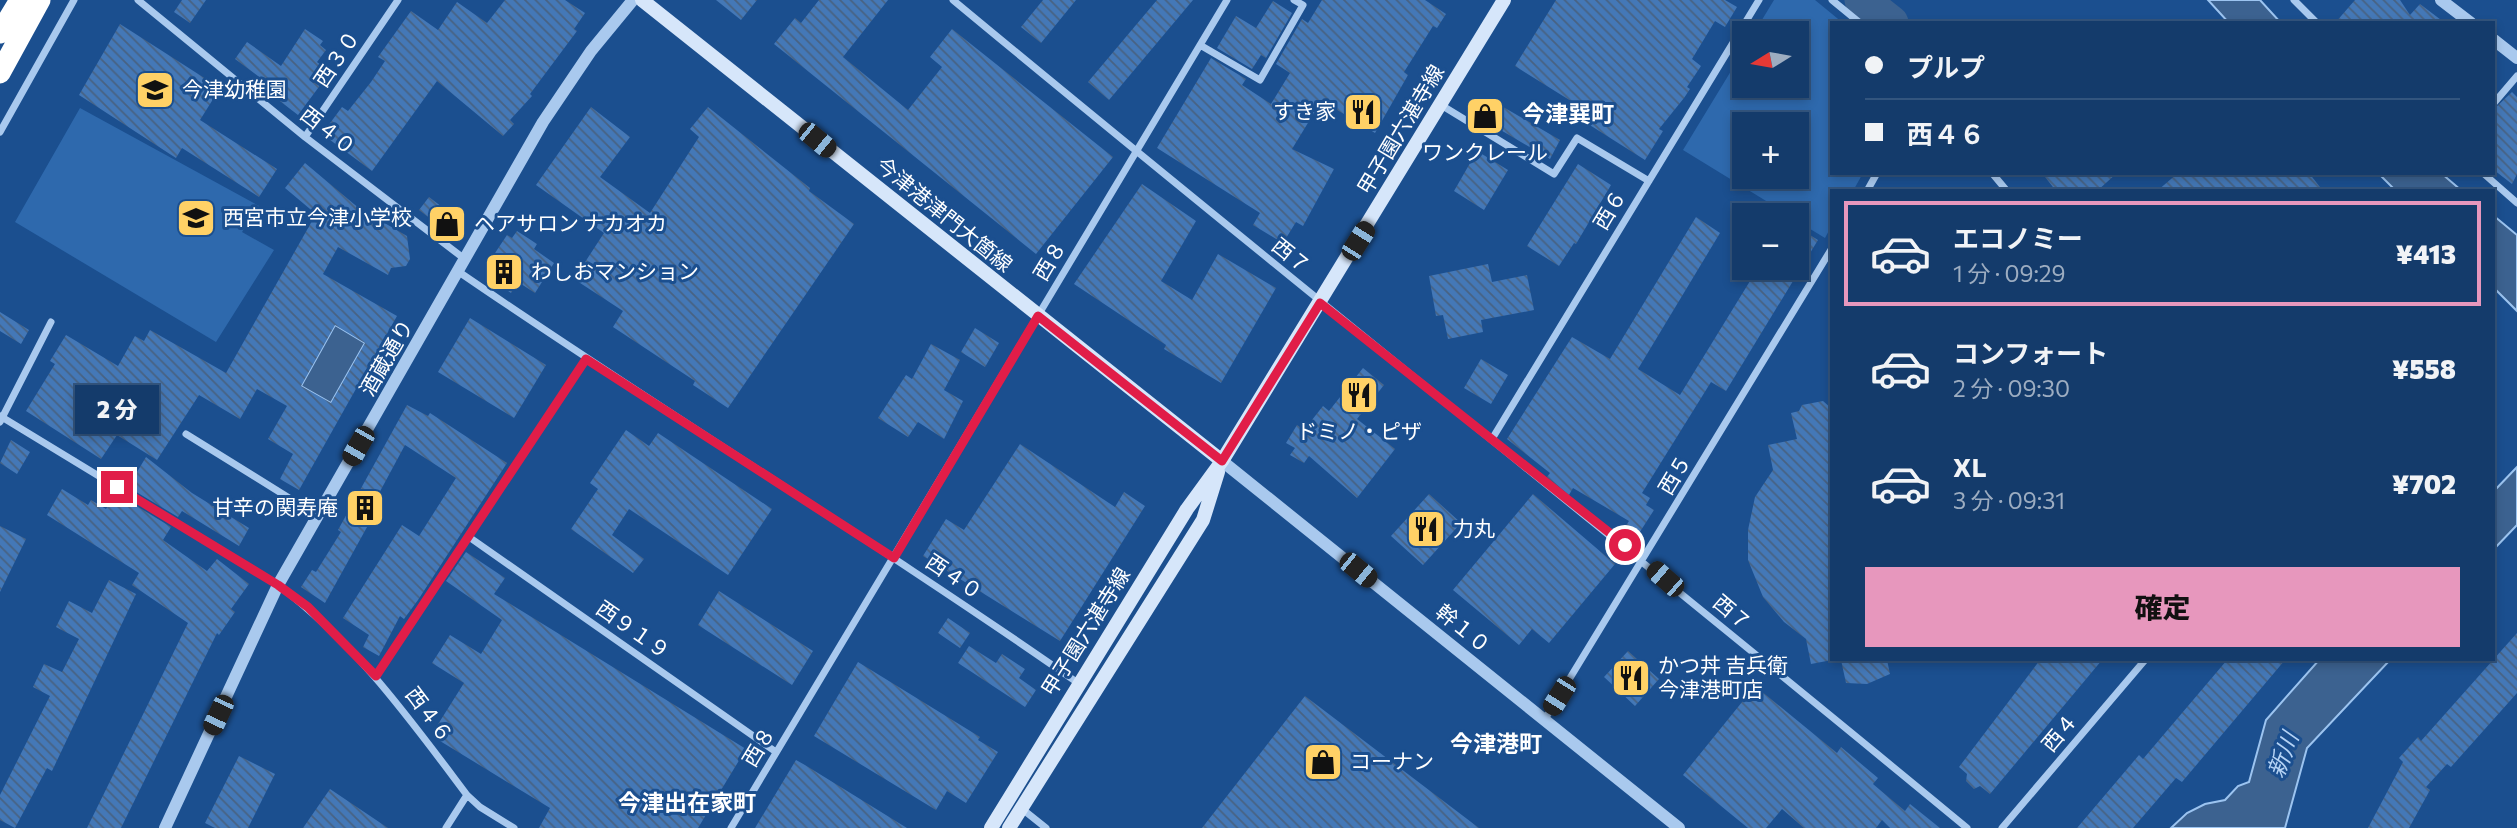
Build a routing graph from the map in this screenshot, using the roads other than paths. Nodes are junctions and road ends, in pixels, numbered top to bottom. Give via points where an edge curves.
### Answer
1 (20, 0) edge
2 (40, 0) edge
3 (74, 0) edge
4 (138, 0) edge
5 (398, 0) edge
6 (633, 0) edge
7 (642, 0) edge
8 (953, 0) edge
9 (1227, 0) edge
10 (1294, 0) edge
11 (1504, 0) edge
12 (1759, 0) edge
13 (1832, 0) edge
14 (2294, 0) edge
15 (2441, 0) edge
16 (1858, 21) edge
17 (2315, 21) edge
18 (2468, 21) edge
19 (0, 33) edge
20 (2495, 41) edge
21 (1200, 46) junction
22 (2517, 58) edge
23 (0, 73) edge
24 (2517, 76) edge
25 (2495, 102) edge
26 (1441, 105) junction
27 (0, 132) edge
28 (305, 137) junction
29 (1136, 152) junction
30 (1994, 175) edge
31 (2486, 175) edge
32 (1649, 181) junction
33 (2005, 189) edge
34 (2516, 199) edge
35 (1830, 251) edge
36 (466, 260) junction
37 (459, 272) junction
38 (1320, 303) junction
39 (1038, 316) junction
40 (51, 323) dead end
41 (586, 359) junction
42 (1, 419) edge
43 (186, 434) dead end
44 (1492, 439) junction
45 (1222, 461) junction
46 (318, 516) junction
47 (469, 537) junction
48 (894, 558) junction
49 (1644, 561) junction
50 (278, 585) junction
51 (2144, 661) edge
52 (376, 676) junction
53 (1078, 683) junction
54 (1545, 719) junction
55 (776, 752) junction
56 (467, 795) junction
57 (1009, 799) junction
58 (1021, 808) junction
59 (165, 828) edge
60 (446, 828) edge
61 (514, 828) edge
62 (731, 828) edge
63 (991, 828) edge
64 (1009, 828) edge
65 (1046, 828) edge
66 (1679, 828) edge
67 (1967, 828) edge
68 (2002, 828) edge

1 - 19 highway
2 - 23 highway
3 - 27 street
4 - 28 street, 西４０
5 - 28 street, 西３０
6 - 36 street, 酒蔵通り via 591,51 543,122
7 - 39 main road, 今津港津門大箇線
8 - 29 street, 西７
9 - 21 street, 西８
10 - 21 street via 1303,5 1260,80
11 - 26 main road, 甲子園六湛寺線
12 - 32 street, 西６
13 - 16 street
14 - 17 street
15 - 18 street
20 - 22 street
21 - 29 street, 西８
24 - 25 street
26 - 32 street via 1554,174 1577,138
26 - 38 main road, 甲子園六湛寺線
28 - 36 street, 西４０
29 - 38 street, 西７
29 - 39 street, 西８
30 - 33 street
31 - 34 street
32 - 44 street, 西６
35 - 49 street, 西５
36 - 37 street, 酒蔵通り
37 - 41 street, 西４０
37 - 46 street, 酒蔵通り
38 - 44 street, 西７
38 - 45 main road, 甲子園六湛寺線
39 - 45 main road, 今津港津門大箇線
39 - 48 street, 西８
40 - 42 street
41 - 47 street
41 - 48 street, 西４０
42 - 50 street, 西４６
43 - 46 street
44 - 49 street, 西７
45 - 53 main road, 甲子園六湛寺線
45 - 54 street, 幹１０
45 - 58 main road, 甲子園六湛寺線 via 1203,520
46 - 50 street, 酒蔵通り
47 - 52 street
47 - 55 street, 西９１９
48 - 53 street, 西４０
48 - 55 street, 西８
49 - 54 street, 西５
49 - 67 street, 西７
50 - 52 street, 西４６ via 308,607
50 - 59 street, 酒蔵通り
51 - 68 street, 西４
52 - 56 street, 西４６
53 - 57 main road, 甲子園六湛寺線
54 - 66 street, 幹１０
55 - 62 street, 西８
56 - 60 street
56 - 61 street, 西４６
57 - 58 street
57 - 63 main road, 甲子園六湛寺線
58 - 64 main road, 甲子園六湛寺線
58 - 65 street

